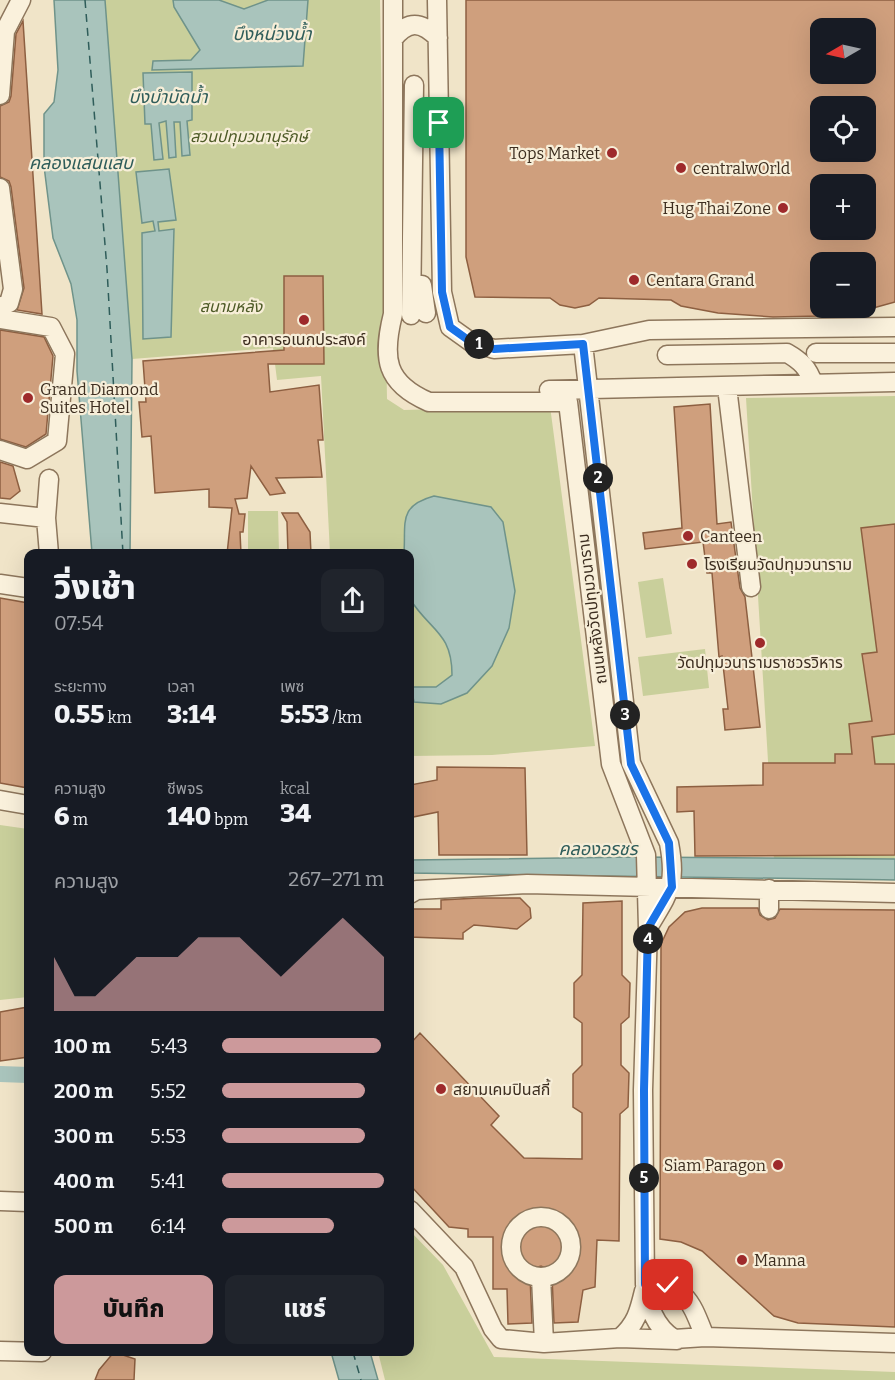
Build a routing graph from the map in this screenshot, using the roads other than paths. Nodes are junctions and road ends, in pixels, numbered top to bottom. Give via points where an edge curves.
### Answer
1 (21, 0) edge
2 (393, 5) edge
3 (438, 7) edge
4 (438, 38) junction
5 (393, 39) junction
6 (418, 85) dead end
7 (0, 95) edge
8 (0, 188) edge
9 (0, 307) edge
10 (393, 314) junction
11 (418, 314) junction
12 (0, 319) edge
13 (450, 327) junction
14 (895, 327) edge
15 (810, 328) junction
16 (400, 333) junction
17 (583, 344) junction
18 (816, 353) dead end
19 (895, 353) edge
20 (787, 354) junction
21 (667, 355) dead end
22 (895, 382) edge
23 (813, 383) junction
24 (727, 387) junction
25 (589, 390) junction
26 (0, 450) edge
27 (49, 479) dead end
28 (6, 514) edge
29 (46, 518) junction
30 (49, 549) edge
31 (0, 584) edge
32 (24, 587) edge
33 (751, 588) dead end
34 (0, 800) edge
35 (24, 804) edge
36 (647, 881) junction
37 (672, 882) junction
38 (769, 889) junction
39 (414, 892) edge
40 (895, 893) edge
41 (769, 909) dead end
42 (648, 928) junction
43 (0, 1201) edge
44 (24, 1202) edge
45 (414, 1214) edge
46 (541, 1277) dead end
47 (645, 1284) junction
48 (705, 1337) junction
49 (620, 1338) junction
50 (674, 1339) junction
51 (544, 1343) junction
52 (895, 1343) edge
53 (0, 1351) edge
54 (24, 1352) edge
55 (895, 1355) edge

1 - 7 lane via 5,32
2 - 3 lane via 402,18 414,22
2 - 5 lane
3 - 4 lane
4 - 5 lane via 428,27 414,25 402,27
4 - 13 lane via 442,292
5 - 10 lane
6 - 11 lane via 422,301
8 - 9 lane via 13,289 9,303
10 - 16 lane
10 - 36 lane, ถนนหลังวัดปทุมวนาราม via 388,332 389,362 394,379 410,394 429,402 568,402 611,764 646,855
11 - 13 lane
11 - 16 lane via 402,323
12 - 26 lane via 51,327 65,354 57,441 27,459
13 - 17 lane via 471,342 494,349
14 - 15 lane
15 - 17 lane via 649,330
15 - 20 lane via 801,348
16 - 25 lane via 404,373 431,391
17 - 25 lane, ถนนหลังวัดปทุมวนาราม
18 - 19 lane
20 - 21 lane
20 - 23 lane via 808,370
22 - 23 lane
23 - 24 lane
24 - 25 lane
24 - 33 lane
25 - 37 lane, ถนนหลังวัดปทุมวนาราม via 631,764 669,843
27 - 29 lane
28 - 29 lane
29 - 30 lane
31 - 32 lane
34 - 35 lane
36 - 37 lane
36 - 39 lane
36 - 42 lane, ถนนหลังวัดปทุมวนาราม
37 - 38 lane
37 - 42 lane
38 - 40 lane
38 - 41 lane
42 - 47 lane, ถนนหลังวัดปทุมวนาราม via 652,1090
43 - 44 lane
45 - 51 lane via 464,1267 501,1339
46 - 51 lane
47 - 48 lane via 668,1285 678,1291 690,1303
47 - 49 lane via 639,1316
47 - 50 lane via 656,1322
48 - 50 lane
48 - 52 lane
49 - 50 lane
49 - 51 lane
50 - 55 lane via 705,1349
53 - 54 lane

